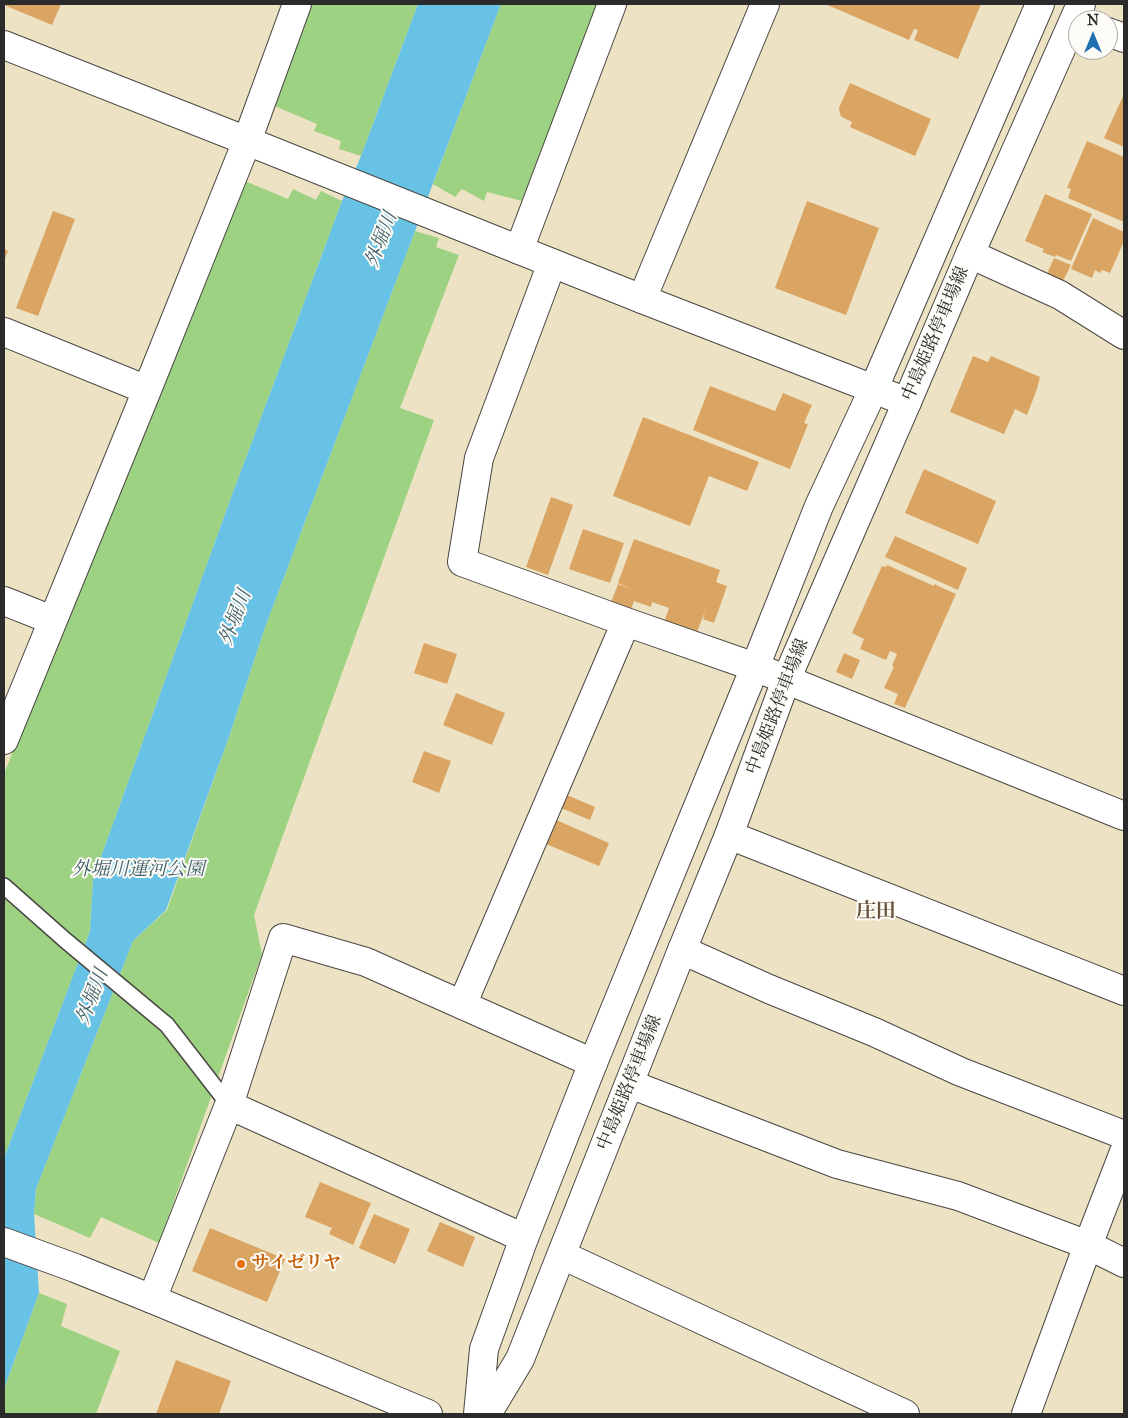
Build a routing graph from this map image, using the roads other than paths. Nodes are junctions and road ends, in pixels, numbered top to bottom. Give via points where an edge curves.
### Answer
1 (297, 4) edge
2 (612, 4) edge
3 (765, 4) edge
4 (1038, 4) edge
5 (1068, 36) edge
6 (4, 45) edge
7 (247, 140) junction
8 (519, 250) junction
9 (970, 254) junction
10 (552, 263) junction
11 (642, 299) junction
12 (4, 332) edge
13 (1124, 335) edge
14 (874, 388) junction
15 (148, 390) junction
16 (908, 402) junction
17 (4, 601) edge
18 (52, 620) junction
19 (626, 622) junction
20 (755, 667) junction
21 (786, 680) junction
22 (4, 740) edge
23 (1124, 816) edge
24 (730, 834) junction
25 (4, 886) edge
26 (682, 950) junction
27 (1124, 991) edge
28 (462, 1005) junction
29 (594, 1063) junction
30 (630, 1084) junction
31 (228, 1105) junction
32 (1124, 1135) edge
33 (1124, 1152) edge
34 (524, 1238) junction
35 (4, 1242) edge
36 (1088, 1245) junction
37 (562, 1255) junction
38 (1124, 1263) edge
39 (152, 1299) junction
40 (428, 1414) edge
41 (478, 1414) edge
42 (487, 1414) edge
43 (905, 1414) edge
44 (1026, 1414) edge

1 - 7 street
2 - 8 street
3 - 11 street
4 - 14 street, 中島姫路停車場線
5 - 9 street, 中島姫路停車場線
6 - 7 street
7 - 8 street
7 - 15 street
8 - 10 street
9 - 13 street via 1060,295
9 - 16 street, 中島姫路停車場線
10 - 11 street
10 - 19 street via 479,458 462,562
11 - 14 street
12 - 15 street
14 - 16 street
14 - 20 street, 中島姫路停車場線 via 819,506
15 - 18 street
16 - 21 street, 中島姫路停車場線
17 - 18 street
18 - 22 street
19 - 20 street
19 - 28 street
20 - 21 street
20 - 29 street, 中島姫路停車場線
21 - 23 street
21 - 24 street, 中島姫路停車場線
24 - 26 street, 中島姫路停車場線
24 - 27 street
25 - 31 lane via 167,1025
26 - 30 street, 中島姫路停車場線
26 - 32 street via 961,1072
28 - 29 street
28 - 31 street via 366,962 283,938
29 - 34 street, 中島姫路停車場線
30 - 36 street via 837,1164 958,1196
30 - 37 street, 中島姫路停車場線
31 - 34 street
31 - 39 street
33 - 36 street
34 - 41 street, 中島姫路停車場線 via 484,1349
35 - 39 street
36 - 38 street
36 - 44 street
37 - 42 street, 中島姫路停車場線 via 520,1359
37 - 43 street
39 - 40 street

